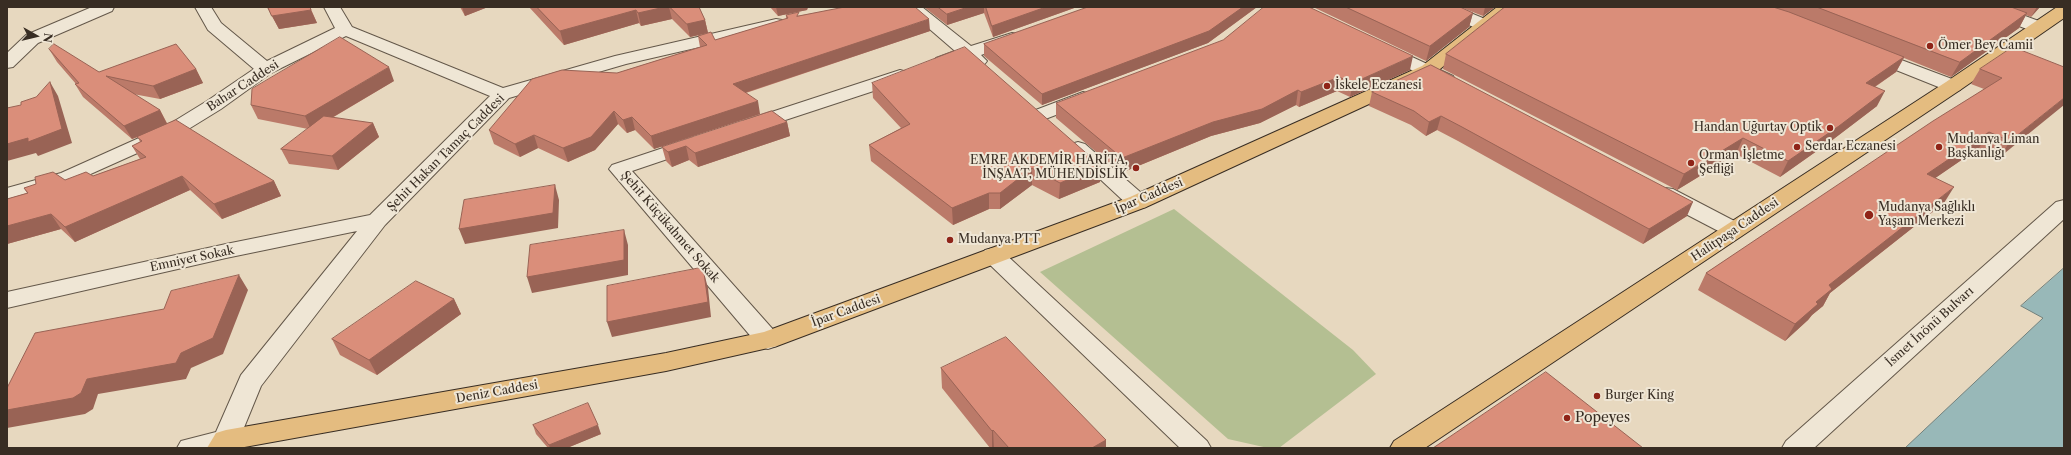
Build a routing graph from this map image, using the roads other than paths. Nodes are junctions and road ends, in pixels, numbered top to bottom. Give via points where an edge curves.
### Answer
1 (106, 7) edge
2 (203, 7) edge
3 (332, 7) edge
4 (912, 7) edge
5 (1442, 7) edge
6 (1508, 7) edge
7 (1986, 7) edge
8 (2064, 10) edge
9 (793, 20) edge
10 (1484, 25) junction
11 (2038, 27) junction
12 (345, 30) junction
13 (1026, 32) edge
14 (32, 39) junction
15 (7, 40) edge
16 (1366, 40) edge
17 (1860, 49) edge
18 (969, 53) junction
19 (7, 63) edge
20 (266, 69) junction
21 (1428, 70) junction
22 (992, 74) edge
23 (1953, 86) junction
24 (1463, 88) edge
25 (1098, 93) edge
26 (502, 94) junction
27 (730, 132) edge
28 (708, 139) edge
29 (1651, 187) edge
30 (7, 195) edge
31 (1138, 202) junction
32 (2064, 207) edge
33 (378, 220) junction
34 (1734, 230) junction
35 (992, 255) junction
36 (7, 300) edge
37 (768, 340) junction
38 (223, 444) edge
39 (190, 448) edge
40 (1197, 448) edge
41 (1404, 448) edge
42 (1796, 448) edge

1 - 14 street
2 - 20 street via 214,26
3 - 12 street
4 - 18 street
5 - 10 street
6 - 10 main road, İpar Caddesi
7 - 11 street
8 - 11 main road, Halitpaşa Caddesi
9 - 26 street, Şehit Hakan Tamaç Caddesi via 621,60
10 - 21 main road, İpar Caddesi
11 - 23 main road, Halitpaşa Caddesi
12 - 20 street, Bahar Caddesi
12 - 26 street
13 - 18 street
14 - 15 street
14 - 19 street
16 - 21 street
17 - 23 street
18 - 22 street
18 - 27 street
20 - 30 street, Bahar Caddesi via 175,129 68,177
21 - 24 street
21 - 31 main road, İpar Caddesi
23 - 34 main road, Halitpaşa Caddesi
25 - 31 street via 1034,110
26 - 33 street, Şehit Hakan Tamaç Caddesi
28 - 37 street, Şehit Küçükahmet Sokak via 619,169
29 - 34 street
31 - 35 main road, İpar Caddesi
32 - 42 street, İsmet İnönü Bulvarı
33 - 36 street, Emniyet Sokak
33 - 38 street, Şehit Hakan Tamaç Caddesi via 250,382
34 - 41 main road, Halitpaşa Caddesi
35 - 37 main road, İpar Caddesi
35 - 40 street
37 - 38 main road, Deniz Caddesi via 666,362
38 - 39 street, Deniz Caddesi

